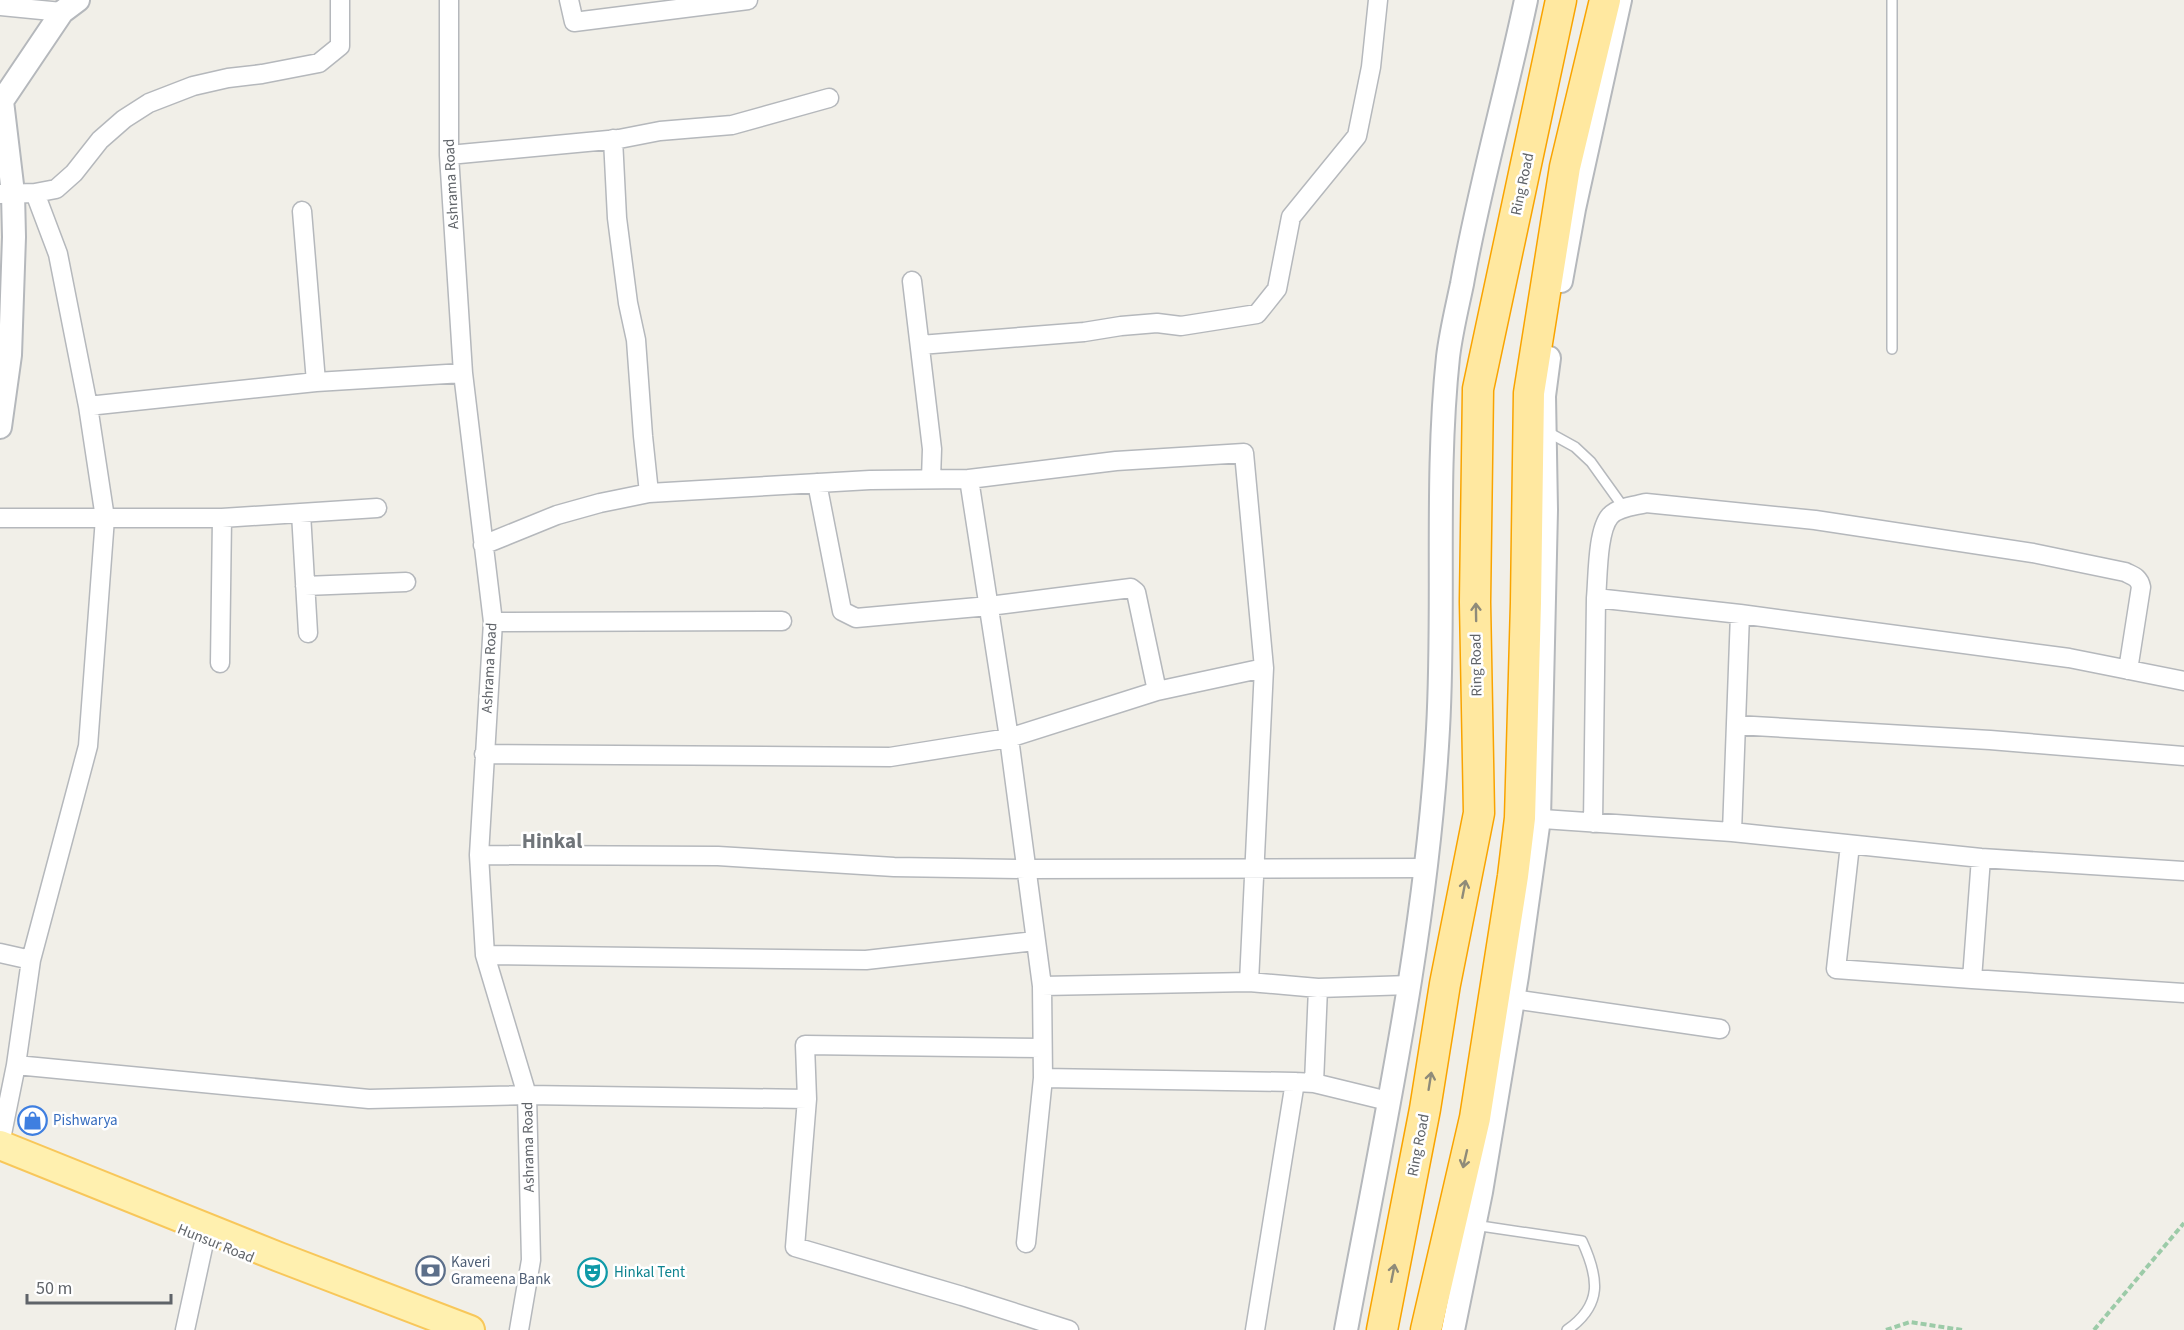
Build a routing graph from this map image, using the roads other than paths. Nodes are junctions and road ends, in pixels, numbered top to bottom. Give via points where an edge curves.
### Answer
1 (340, 0) edge
2 (449, 0) edge
3 (569, 0) edge
4 (748, 0) edge
5 (1378, 0) edge
6 (1526, 0) edge
7 (1561, 0) edge
8 (1605, 0) edge
9 (1620, 0) edge
10 (1892, 0) edge
11 (0, 6) edge
12 (70, 6) edge
13 (829, 98) dead end
14 (613, 139) junction
15 (449, 154) junction
16 (16, 194) edge
17 (302, 211) dead end
18 (912, 281) dead end
19 (920, 345) junction
20 (1892, 349) dead end
21 (5, 355) edge
22 (462, 373) junction
23 (316, 382) junction
24 (88, 406) junction
25 (0, 427) edge
26 (1544, 430) junction
27 (931, 479) junction
28 (969, 479) junction
29 (817, 483) junction
30 (649, 493) junction
31 (376, 508) dead end
32 (1624, 508) junction
33 (301, 513) junction
34 (0, 518) edge
35 (105, 518) junction
36 (222, 518) junction
37 (483, 546) junction
38 (406, 582) dead end
39 (305, 586) junction
40 (1596, 598) junction
41 (989, 606) junction
42 (1740, 614) junction
43 (782, 621) dead end
44 (493, 622) junction
45 (308, 633) dead end
46 (220, 663) dead end
47 (1264, 668) junction
48 (2128, 670) junction
49 (2184, 681) edge
50 (1157, 691) junction
51 (1736, 725) junction
52 (1009, 738) junction
53 (484, 754) junction
54 (2184, 756) edge
55 (1530, 818) junction
56 (1593, 823) junction
57 (1732, 832) junction
58 (1850, 844) junction
59 (479, 855) junction
60 (1981, 858) junction
61 (1253, 868) junction
62 (1427, 868) junction
63 (1025, 869) junction
64 (2184, 871) edge
65 (1035, 940) junction
66 (0, 953) edge
67 (485, 955) junction
68 (31, 960) junction
69 (1972, 979) junction
70 (1249, 982) junction
71 (1410, 985) junction
72 (1042, 986) junction
73 (1318, 988) junction
74 (2184, 993) edge
75 (1513, 999) junction
76 (1719, 1029) dead end
77 (1042, 1047) junction
78 (16, 1065) junction
79 (1042, 1078) junction
80 (1295, 1082) junction
81 (1314, 1083) junction
82 (527, 1095) junction
83 (807, 1099) junction
84 (1388, 1101) junction
85 (0, 1145) edge
86 (0, 1159) edge
87 (1474, 1225) junction
88 (205, 1238) junction
89 (1026, 1242) dead end
90 (185, 1330) edge
91 (430, 1330) edge
92 (470, 1330) edge
93 (519, 1330) edge
94 (1069, 1330) edge
95 (1255, 1330) edge
96 (1346, 1330) edge
97 (1382, 1330) edge
98 (1426, 1330) edge
99 (1453, 1330) edge
100 (1567, 1330) edge

1 - 16 street via 340,46 319,63 205,83 149,103 100,140 56,189
2 - 15 street, Ashrama Road
3 - 4 street via 574,22
5 - 19 street via 1371,67 1357,136 1291,217 1276,289 1257,314 1181,326 1157,323
6 - 62 street via 1470,238 1448,355 1442,456 1438,726
97 -> 7 highway, Ring Road via 1479,813 1475,602 1478,389
8 - 55 highway via 1565,167 1529,393 1526,603
9 - 26 street via 1553,325
10 - 20 lane
11 - 12 street
12 - 16 street via 2,101
13 - 14 street via 732,125
14 - 15 street
14 - 30 street via 617,218 636,340
15 - 22 street, Ashrama Road
16 - 21 street
16 - 24 street via 58,254
17 - 23 street
18 - 19 street
19 - 27 street via 932,449
21 - 25 street
22 - 23 street
22 - 37 street, Ashrama Road
23 - 24 street
24 - 35 street
26 - 32 lane via 1575,447 1591,462
26 - 55 street via 1546,510
27 - 28 street
27 - 29 street
28 - 41 street
28 - 47 street via 1116,461 1244,453
29 - 30 street
29 - 41 street via 842,611 856,618
30 - 37 street via 557,515
31 - 33 street
32 - 40 street via 1611,514 1603,530
32 - 48 street via 1646,504 1815,519 2125,572 2136,577 2141,587
33 - 36 street
33 - 39 street
34 - 35 street
35 - 36 street
35 - 68 street via 88,746
36 - 46 street
37 - 44 street, Ashrama Road
38 - 39 street
39 - 45 street
40 - 42 street
40 - 56 street
41 - 50 street via 1131,588 1136,592
41 - 52 street
42 - 48 street via 2069,658
42 - 51 street
43 - 44 street
44 - 53 street, Ashrama Road
47 - 50 street
47 - 61 street
48 - 49 street
50 - 52 street
51 - 54 street
51 - 57 street
52 - 53 street via 890,757
52 - 63 street
53 - 59 street, Ashrama Road
55 - 56 street
55 - 75 street
55 -> 98 highway via 1513,876 1475,1118
56 - 57 street
57 - 58 street
58 - 60 street
58 - 69 street via 1836,969
59 - 63 street via 718,856 894,867
59 - 67 street, Ashrama Road
60 - 64 street
60 - 69 street
61 - 62 street
61 - 63 street
61 - 70 street
62 - 71 street
63 - 65 street
65 - 67 street via 866,960
65 - 72 street
66 - 68 street
67 - 82 street, Ashrama Road
68 - 78 street
69 - 74 street
70 - 72 street
70 - 73 street
71 - 73 street
71 - 84 street
72 - 77 street
73 - 81 street
75 - 76 street
75 - 87 street
77 - 79 street
77 - 83 street via 804,1045
78 - 82 street via 369,1099
78 - 85 street
79 - 80 street
79 - 89 street
80 - 81 street
80 - 95 street
81 - 84 street
82 - 83 street
82 - 93 street, Ashrama Road via 531,1260
83 - 94 street via 795,1247
84 - 96 street
85 - 92 main road
86 - 88 main road, Hunsur Road
87 - 99 street
87 - 100 lane via 1582,1241 1594,1265 1596,1282 1590,1306 1580,1321
88 - 90 street
88 - 91 main road, Hunsur Road

